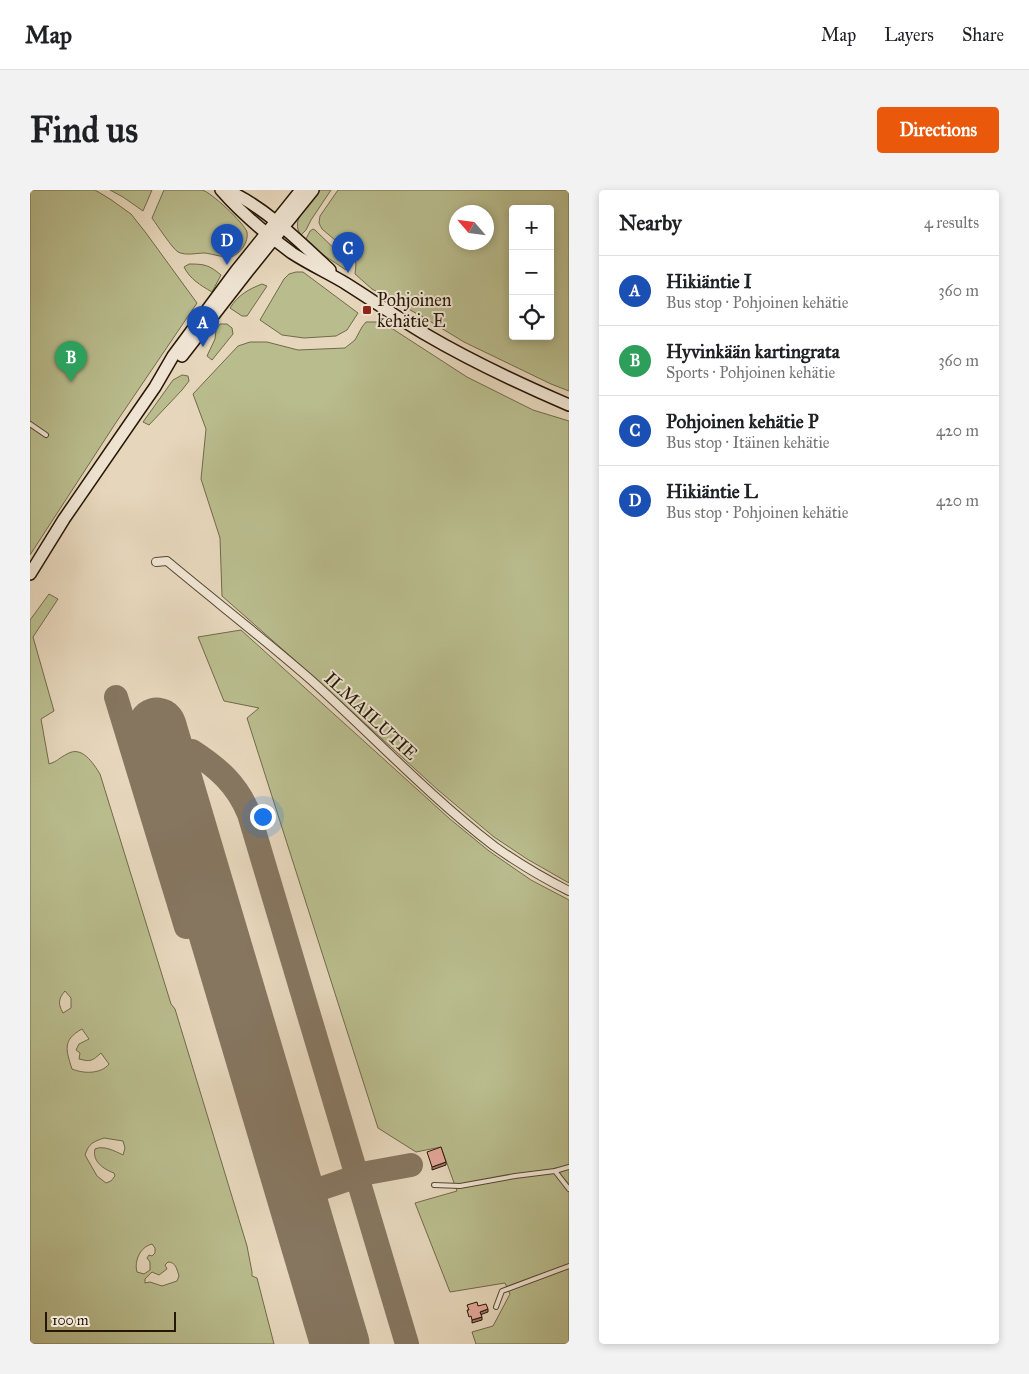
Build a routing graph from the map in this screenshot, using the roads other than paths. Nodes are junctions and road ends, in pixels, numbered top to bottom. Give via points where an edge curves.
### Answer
1 (221, 190) edge
2 (226, 190) edge
3 (301, 190) edge
4 (313, 190) edge
5 (278, 225) junction
6 (270, 236) junction
7 (344, 283) junction
8 (569, 405) edge
9 (30, 424) edge
10 (46, 435) dead end
11 (156, 562) dead end
12 (30, 574) edge
13 (569, 891) edge
14 (569, 1167) edge
15 (555, 1171) junction
16 (434, 1184) dead end
17 (569, 1189) edge
18 (569, 1266) edge
19 (496, 1307) dead end

1 - 6 main road
2 - 5 main road
3 - 5 main road
4 - 5 main road
5 - 6 main road
5 - 7 main road
6 - 7 main road
6 - 12 main road via 248,271 180,360 155,387
7 - 8 main road via 456,352
9 - 10 lane
11 - 13 street, ILMAILUTIE via 167,561 259,636 476,832 512,858
14 - 15 lane
15 - 16 lane via 460,1186
15 - 17 lane
18 - 19 lane via 502,1291

